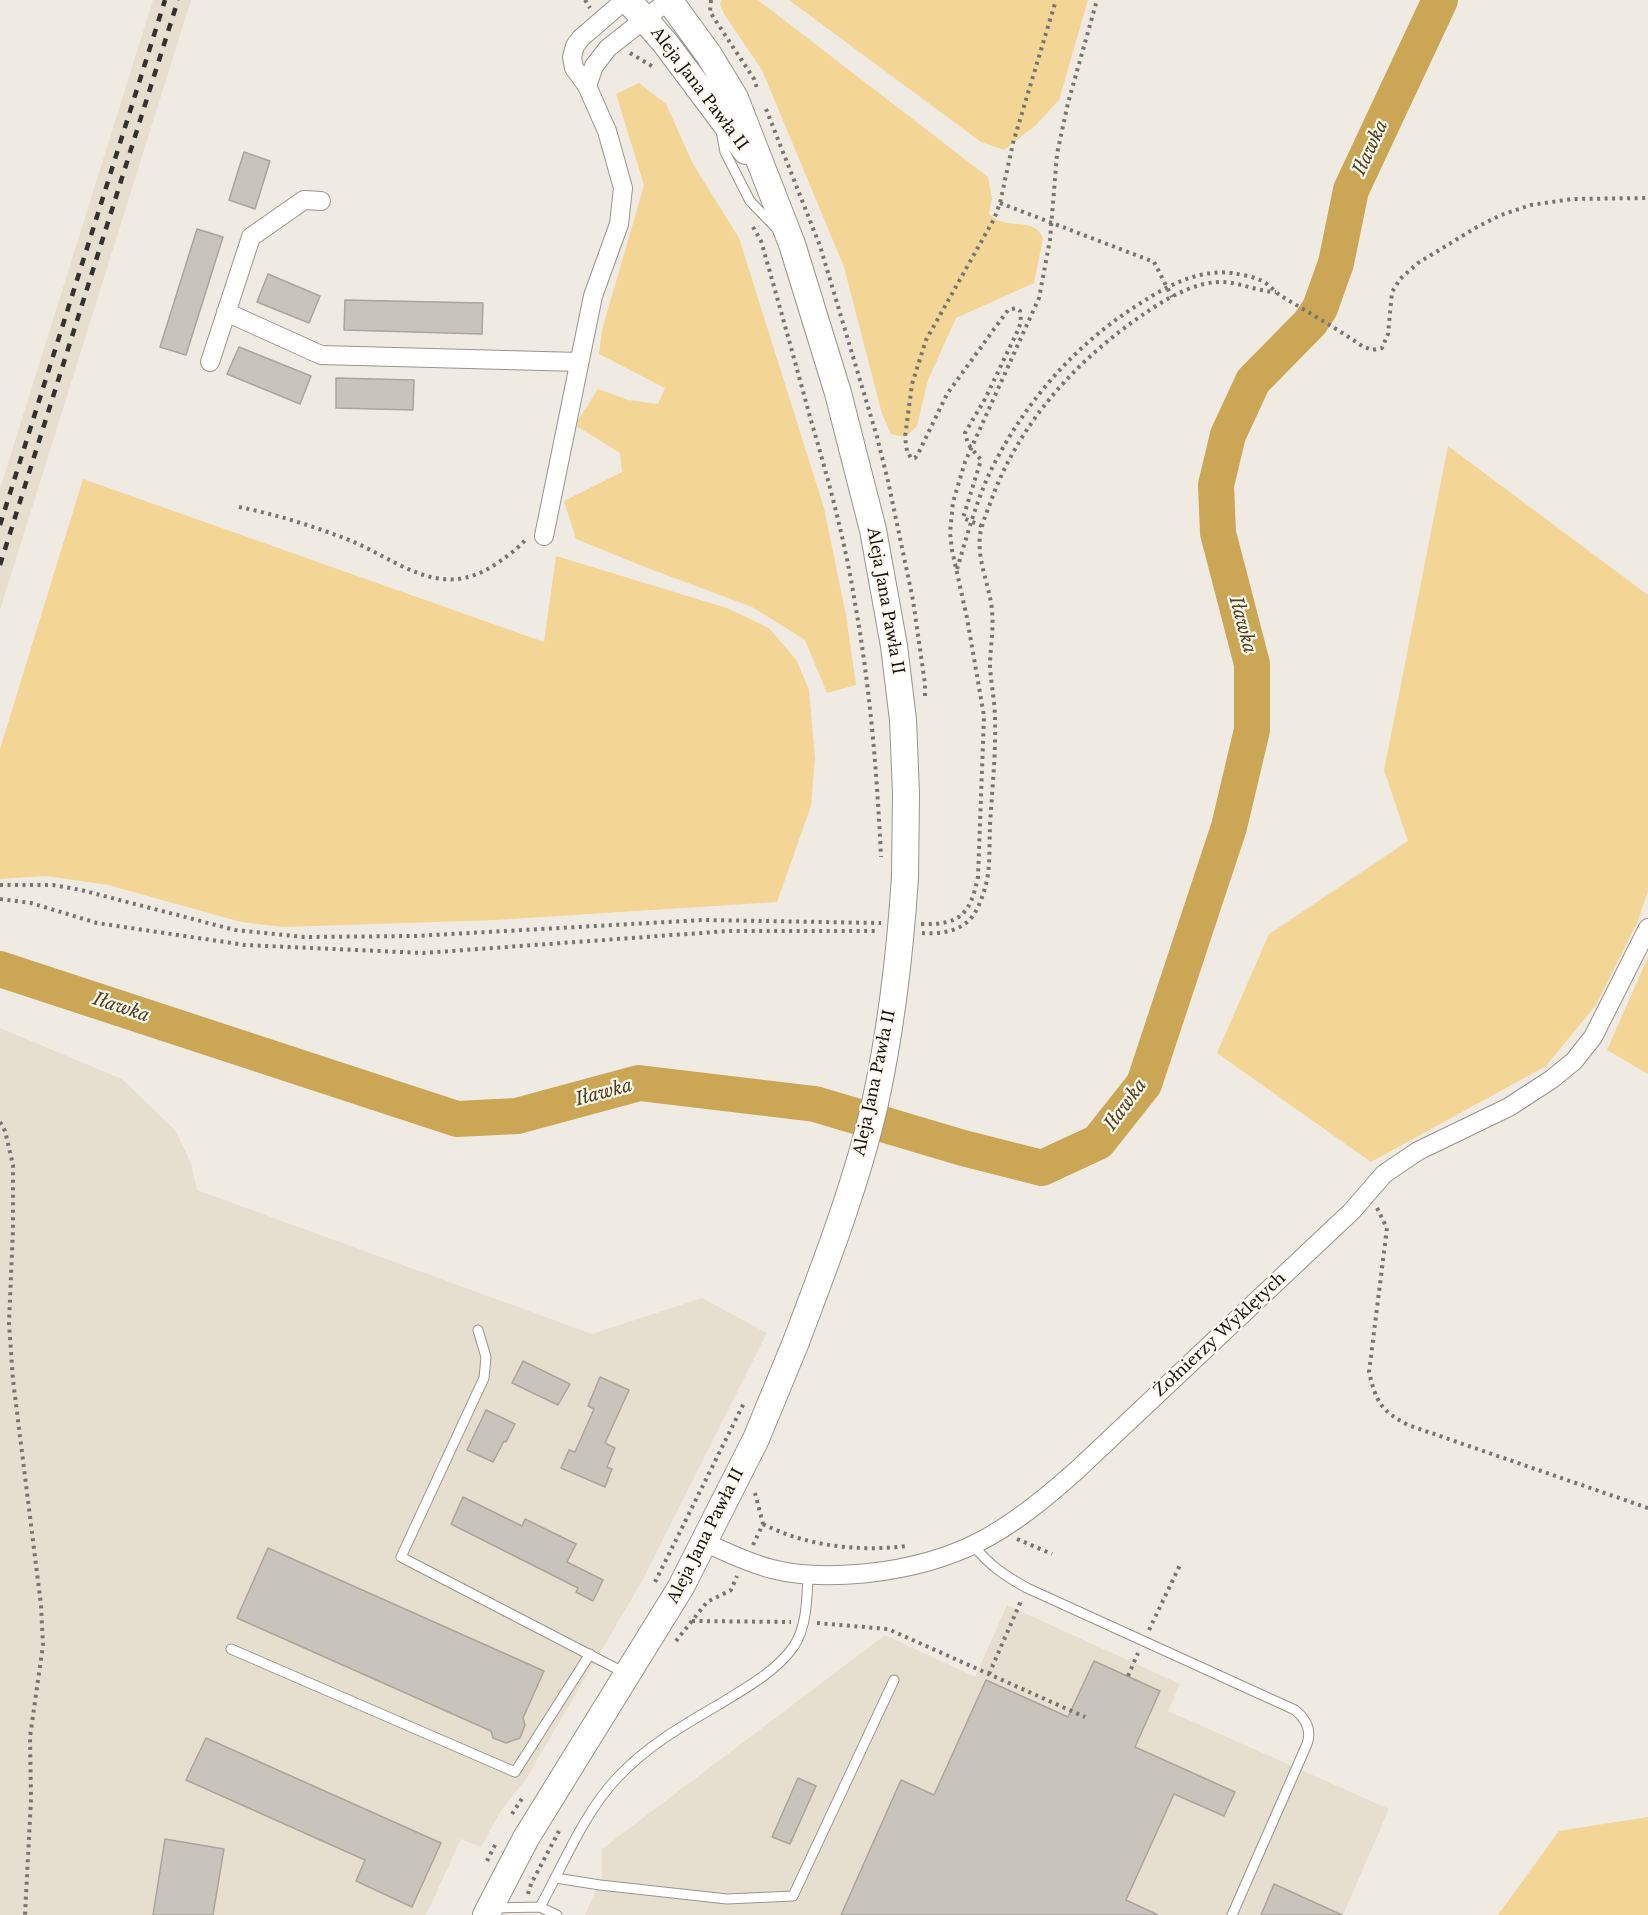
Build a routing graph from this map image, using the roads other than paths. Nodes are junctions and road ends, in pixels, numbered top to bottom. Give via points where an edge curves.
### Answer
1 (669, 0) edge
2 (633, 6) edge
3 (587, 86) junction
4 (716, 111) junction
5 (767, 180) junction
6 (321, 201) dead end
7 (792, 244) junction
8 (226, 312) junction
9 (210, 362) dead end
10 (579, 362) junction
11 (544, 536) dead end
12 (1648, 928) edge
13 (478, 1330) dead end
14 (704, 1542) junction
15 (974, 1546) junction
16 (808, 1575) junction
17 (231, 1649) dead end
18 (590, 1654) junction
19 (627, 1674) junction
20 (894, 1680) dead end
21 (556, 1878) junction
22 (540, 1906) junction
23 (487, 1912) edge
24 (557, 1915) edge
25 (1232, 1915) edge

1 - 2 street
1 - 5 main road, Aleja Jana Pawła II via 735,98
2 - 3 street via 594,66
2 - 3 street via 581,38 575,46 574,68
2 - 4 main road, Aleja Jana Pawła II
3 - 10 street via 607,131 623,188 619,224 593,296
4 - 5 main road, Aleja Jana Pawła II
4 - 7 lane via 725,152 750,201
5 - 7 main road, Aleja Jana Pawła II
6 - 8 street via 304,200 251,237
7 - 14 main road, Aleja Jana Pawła II, bridge via 838,393 878,553 903,720 905,877 891,1022 873,1109 842,1218 756,1439
8 - 9 street
8 - 10 street via 321,355
10 - 11 street
12 - 15 street, Żołnierzy Wyklętych via 1593,1037 1574,1060 1509,1107 1418,1151 1384,1174 1352,1211 1077,1470 1043,1500
13 - 18 lane via 486,1357 484,1378 401,1557
14 - 16 street, Żołnierzy Wyklętych via 745,1561
14 - 19 main road, Aleja Jana Pawła II
15 - 16 street, Żołnierzy Wyklętych via 898,1570
15 - 25 lane via 999,1573 1027,1588 1303,1716 1310,1737
16 - 21 lane via 803,1622 794,1645 750,1685 644,1751 616,1779 590,1815
17 - 18 lane via 515,1772
18 - 19 lane
19 - 23 main road, Aleja Jana Pawła II via 526,1838
20 - 21 lane via 793,1896 727,1899
21 - 22 lane
22 - 23 lane
22 - 24 lane

